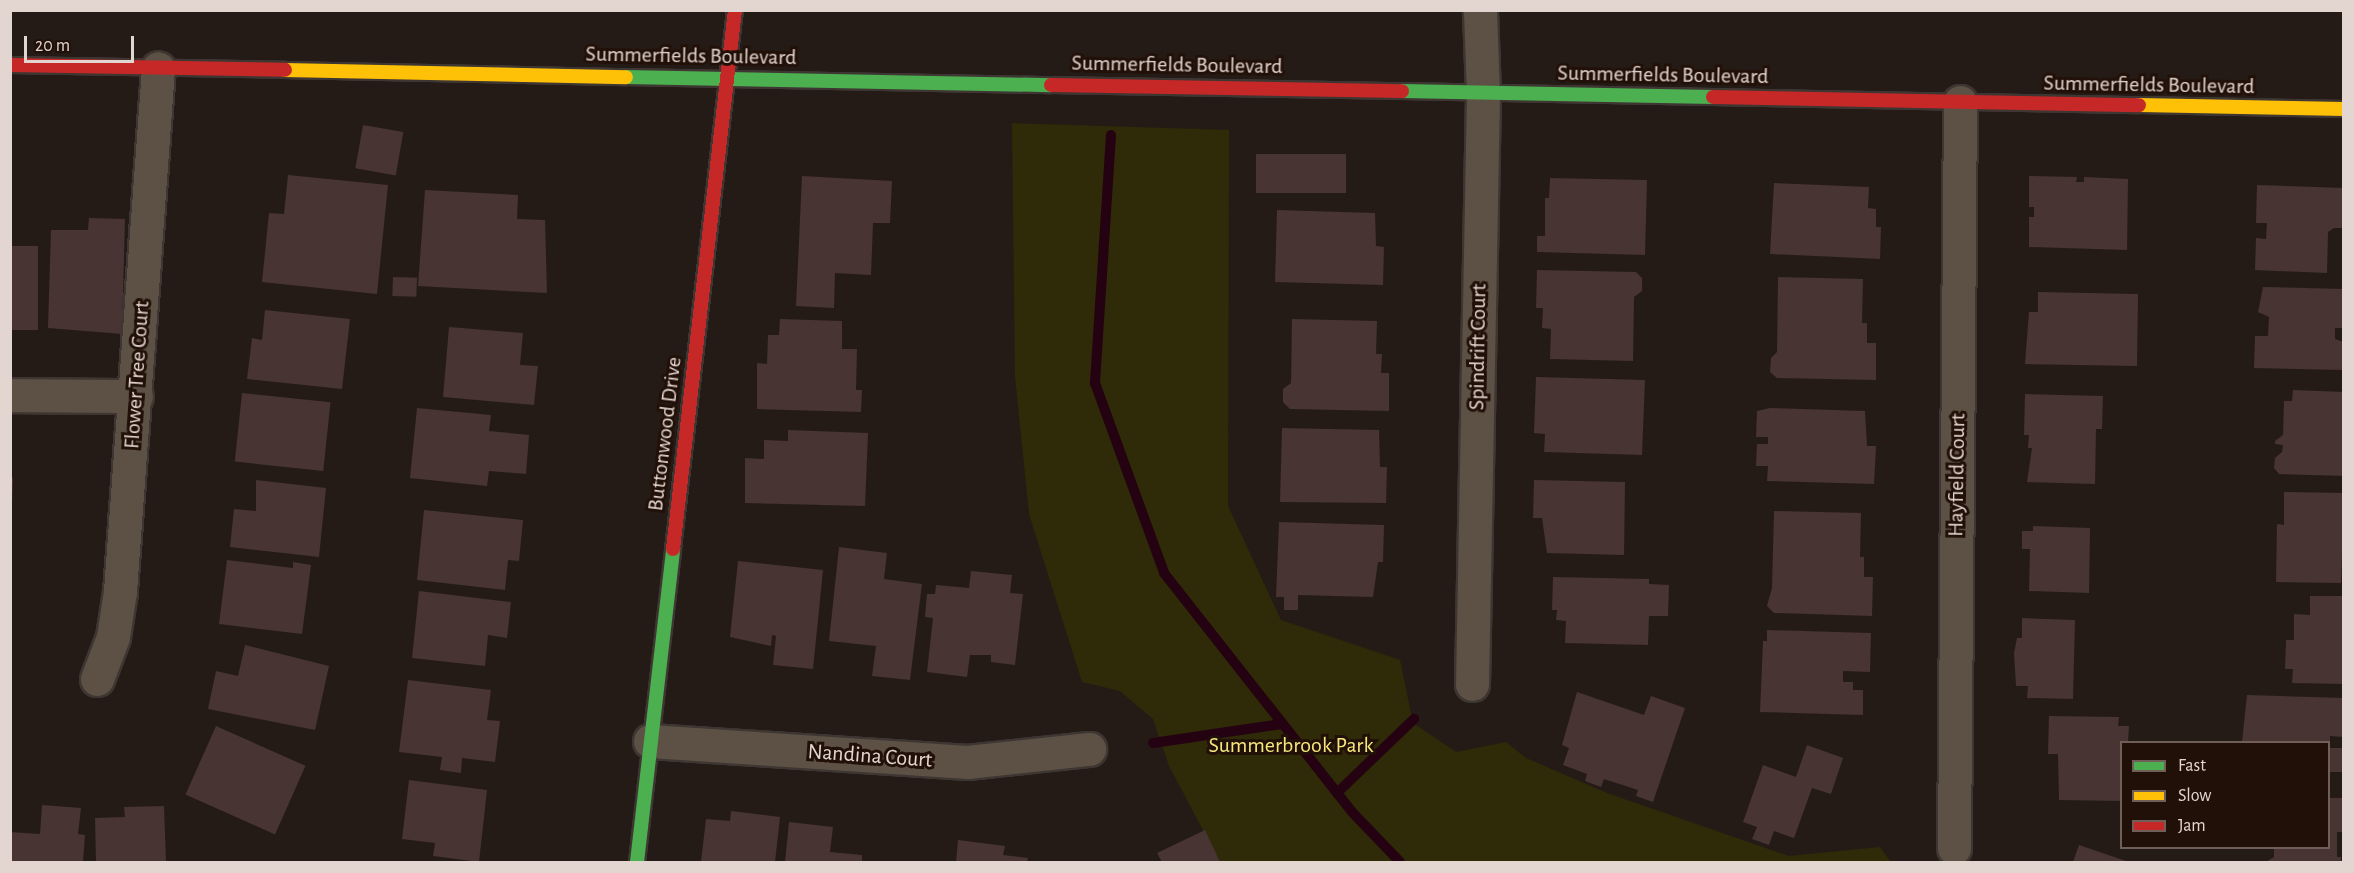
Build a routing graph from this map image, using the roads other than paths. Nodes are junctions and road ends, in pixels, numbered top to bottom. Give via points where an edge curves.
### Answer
1 (735, 10) edge
2 (1480, 10) edge
3 (10, 65) edge
4 (158, 68) junction
5 (727, 78) junction
6 (1483, 93) junction
7 (1960, 102) junction
8 (2343, 109) edge
9 (10, 395) edge
10 (136, 396) junction
11 (97, 679) dead end
12 (1472, 684) dead end
13 (650, 741) junction
14 (1089, 749) dead end
15 (1954, 848) dead end
16 (637, 862) edge

1 - 5 street, Buttonwood Drive
2 - 6 street, Spindrift Court
3 - 4 street, Summerfields Boulevard
4 - 5 street, Summerfields Boulevard
4 - 10 street, Flower Tree Court
5 - 6 street, Summerfields Boulevard
5 - 13 street, Buttonwood Drive
6 - 7 street, Summerfields Boulevard
6 - 12 street, Spindrift Court
7 - 8 street, Summerfields Boulevard
7 - 15 street, Hayfield Court
9 - 10 street
10 - 11 street, Flower Tree Court via 120,591 113,637
13 - 14 street, Nandina Court via 968,762
13 - 16 street, Buttonwood Drive

